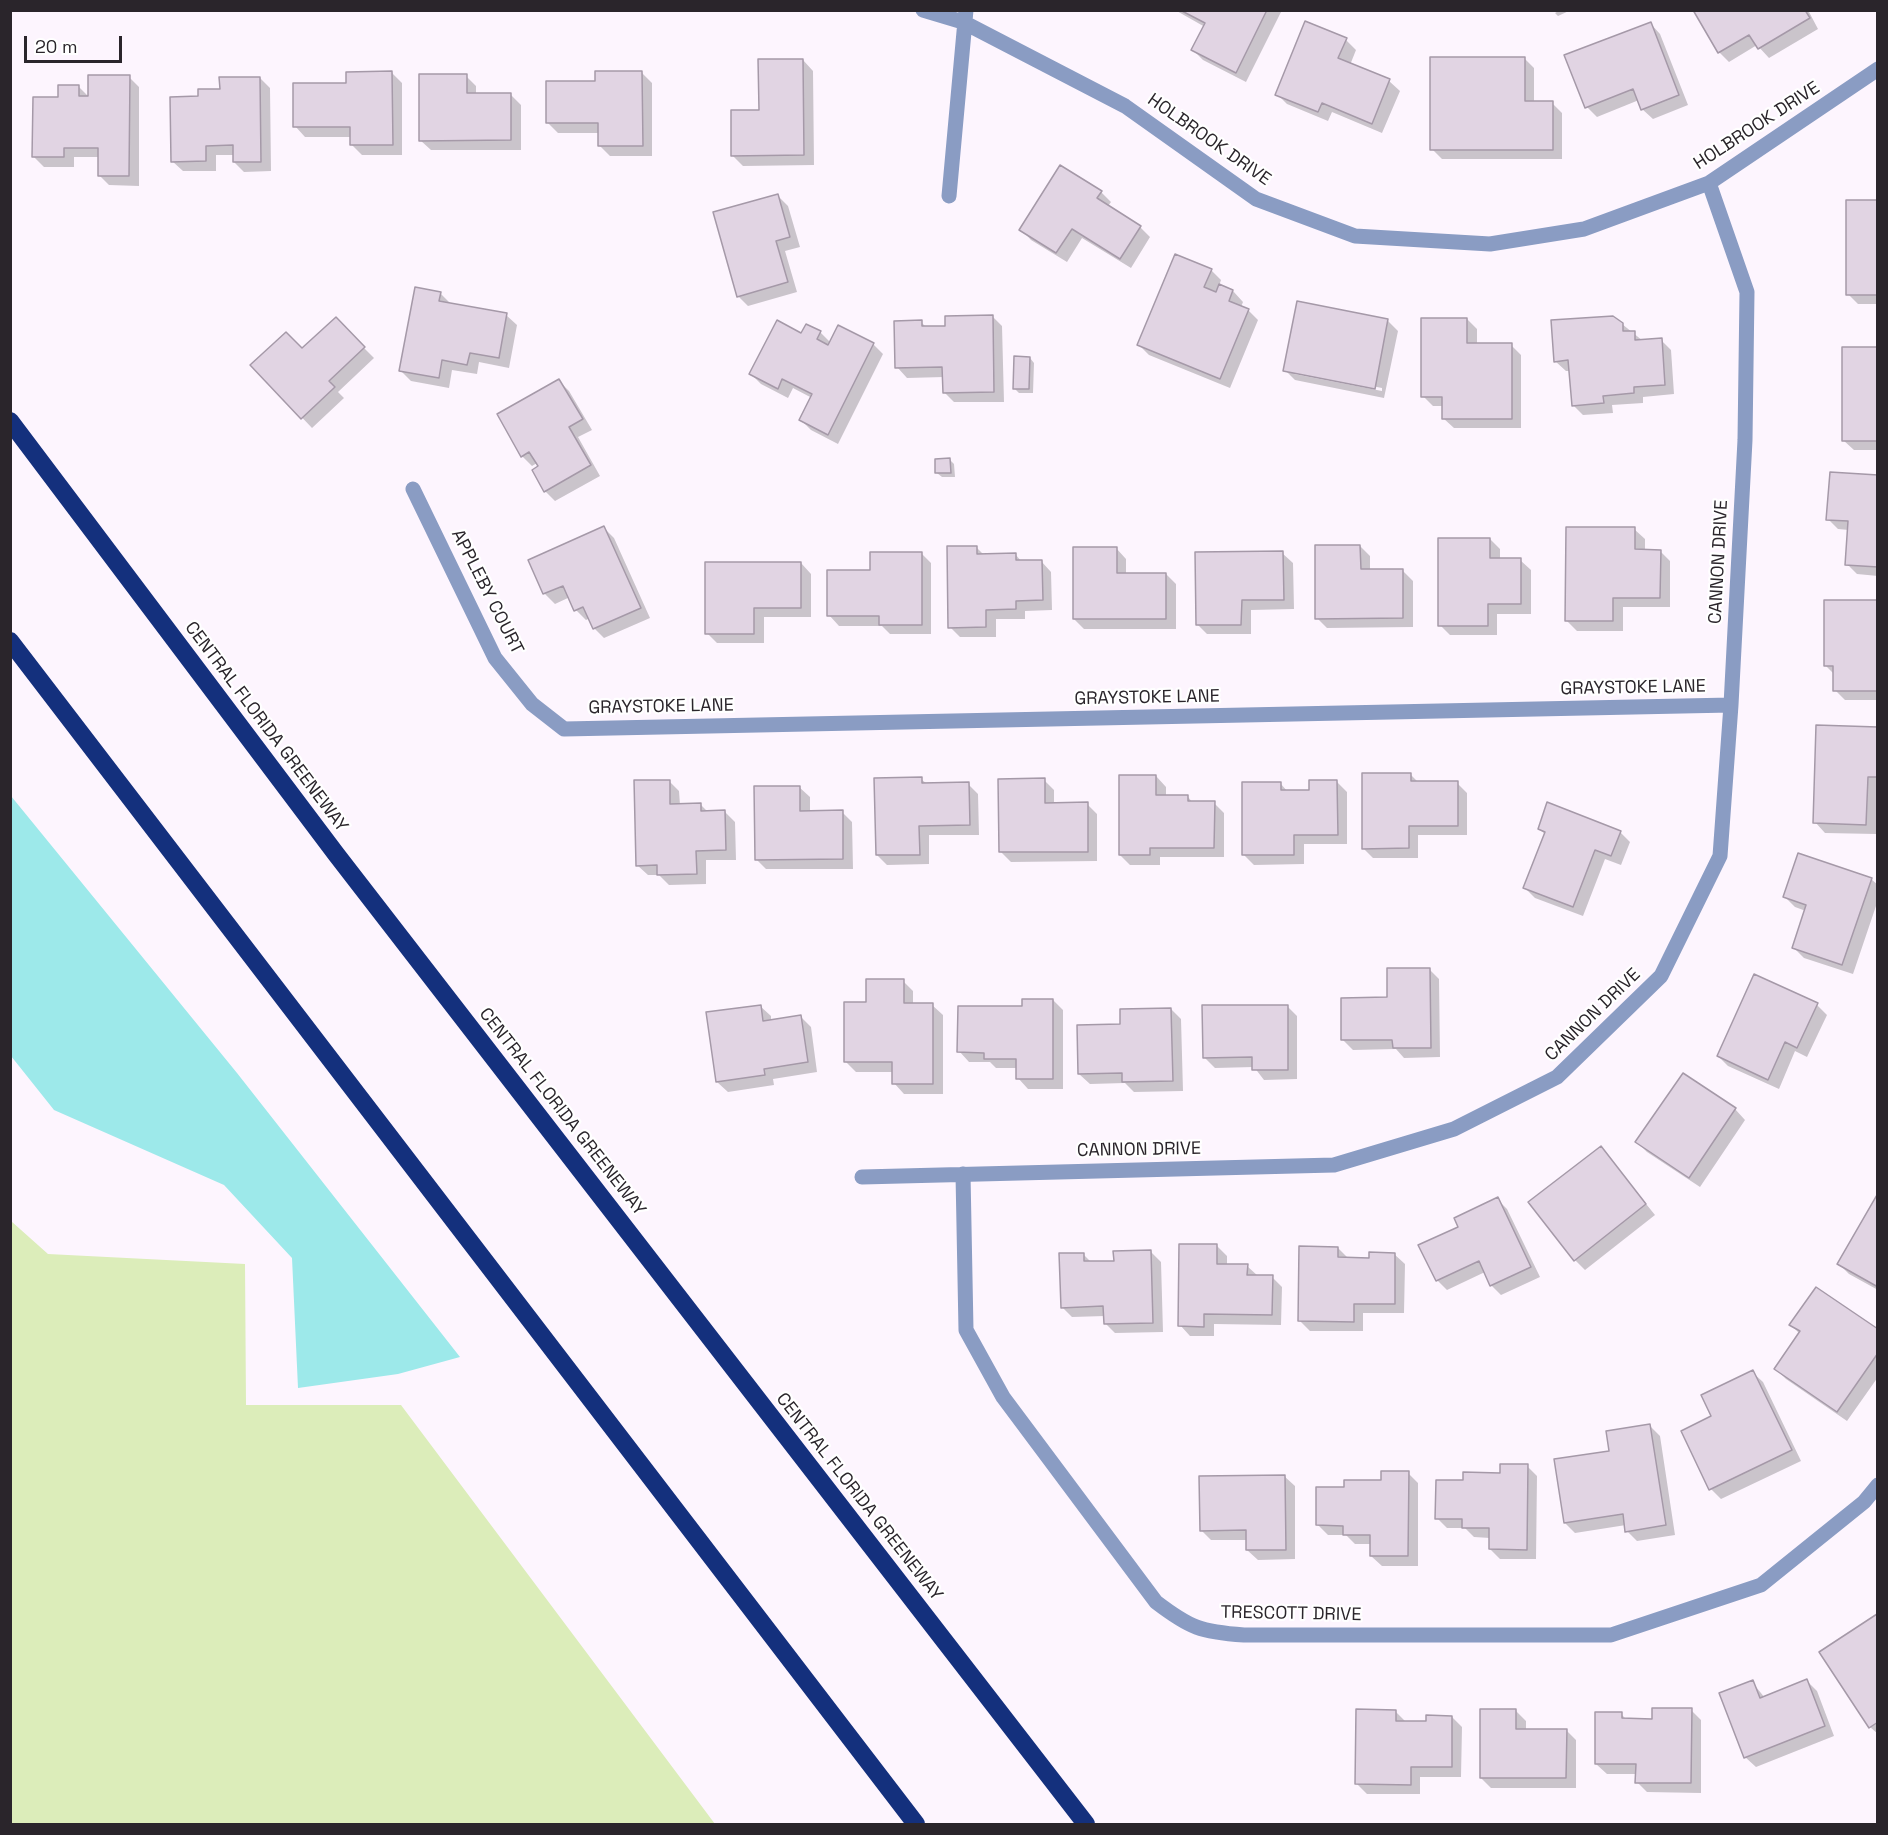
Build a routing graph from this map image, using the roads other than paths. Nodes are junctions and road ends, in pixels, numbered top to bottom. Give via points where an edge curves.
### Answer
1 (923, 10) edge
2 (964, 16) edge
3 (1878, 69) edge
4 (1709, 183) junction
5 (949, 196) dead end
6 (10, 421) edge
7 (413, 489) dead end
8 (10, 641) edge
9 (1731, 705) junction
10 (564, 729) joint
11 (963, 1174) junction
12 (861, 1178) dead end
13 (1878, 1485) edge
14 (916, 1824) edge
15 (1086, 1824) edge

1 - 2 street, HOLBROOK DRIVE
2 - 4 street, HOLBROOK DRIVE via 1125,106 1256,199 1355,236 1490,244 1584,229
2 - 5 street
3 - 4 street, HOLBROOK DRIVE
4 - 9 street, CANNON DRIVE via 1747,292 1745,440
6 - 15 highway, CENTRAL FLORIDA GREENEWAY via 336,854
7 - 10 street, APPLEBY COURT via 495,658 532,704
8 - 14 highway
9 - 10 street, GRAYSTOKE LANE
9 - 11 street, CANNON DRIVE via 1720,856 1661,976 1557,1077 1454,1129 1334,1165
11 - 12 street, CANNON DRIVE
11 - 13 street, TRESCOTT DRIVE via 966,1330 1003,1397 1156,1602 1206,1632 1611,1635 1761,1585 1864,1502

